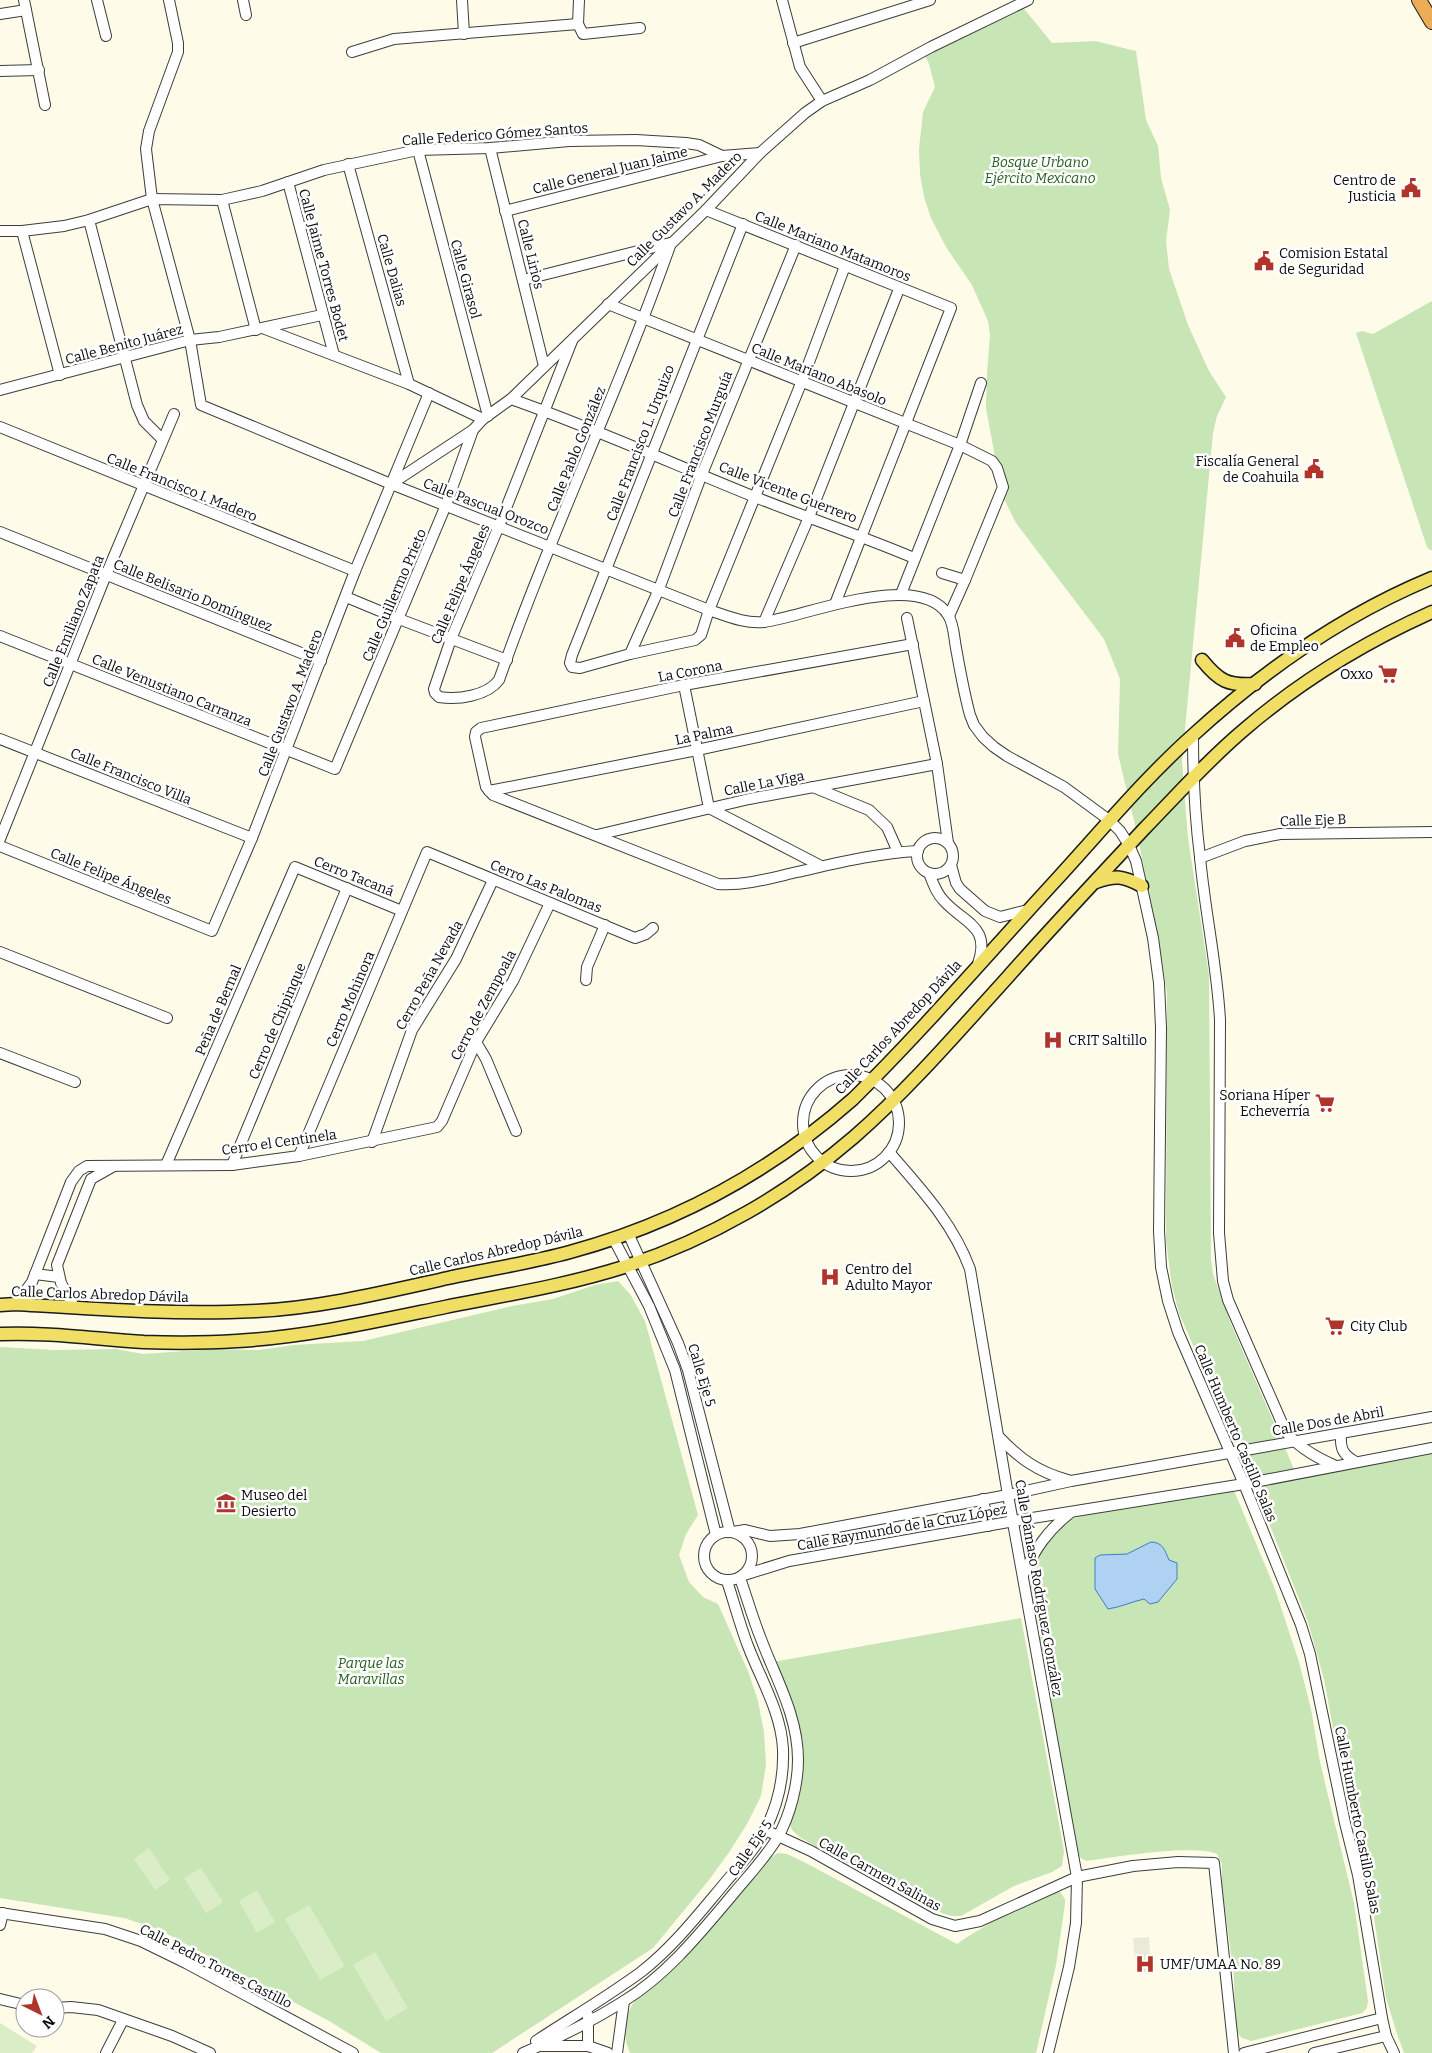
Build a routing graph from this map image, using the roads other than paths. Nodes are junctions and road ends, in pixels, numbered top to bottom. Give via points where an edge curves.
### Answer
1 (97, 0) edge
2 (169, 0) edge
3 (243, 0) edge
4 (462, 0) edge
5 (579, 0) edge
6 (782, 0) edge
7 (930, 0) edge
8 (1028, 0) edge
9 (1419, 0) edge
10 (1008, 4) edge
11 (25, 5) edge
12 (0, 14) edge
13 (246, 15) dead end
14 (1432, 22) edge
15 (578, 24) junction
16 (640, 28) dead end
17 (464, 34) junction
18 (106, 36) dead end
19 (794, 43) junction
20 (352, 52) dead end
21 (39, 70) junction
22 (0, 71) edge
23 (822, 100) junction
24 (45, 105) dead end
25 (490, 148) junction
26 (418, 150) junction
27 (760, 153) junction
28 (722, 156) junction
29 (348, 164) junction
30 (288, 182) junction
31 (152, 199) junction
32 (222, 200) junction
33 (706, 210) junction
34 (506, 211) junction
35 (89, 220) junction
36 (742, 224) junction
37 (0, 231) edge
38 (22, 231) junction
39 (671, 243) junction
40 (796, 245) junction
41 (845, 266) junction
42 (523, 280) junction
43 (899, 288) junction
44 (608, 304) junction
45 (322, 315) junction
46 (645, 318) junction
47 (260, 329) junction
48 (190, 340) junction
49 (696, 340) junction
50 (572, 341) junction
51 (334, 355) junction
52 (125, 356) junction
53 (748, 360) junction
54 (544, 366) junction
55 (60, 375) junction
56 (802, 381) junction
57 (981, 382) dead end
58 (409, 384) junction
59 (0, 390) edge
60 (429, 393) junction
61 (511, 398) junction
62 (854, 403) junction
63 (546, 411) junction
64 (174, 414) dead end
65 (485, 417) junction
66 (905, 423) junction
67 (0, 428) edge
68 (473, 430) junction
69 (598, 433) junction
70 (162, 439) junction
71 (960, 444) junction
72 (651, 453) junction
73 (702, 474) junction
74 (391, 484) junction
75 (143, 487) junction
76 (755, 497) junction
77 (446, 505) junction
78 (809, 516) junction
79 (499, 526) junction
80 (0, 532) edge
81 (862, 536) junction
82 (551, 546) junction
83 (914, 558) junction
84 (606, 568) junction
85 (355, 571) junction
86 (942, 573) dead end
87 (106, 575) junction
88 (965, 580) junction
89 (1431, 580) edge
90 (659, 589) junction
91 (901, 594) junction
92 (346, 597) junction
93 (835, 604) junction
94 (709, 610) junction
95 (1432, 612) edge
96 (949, 616) junction
97 (907, 618) dead end
98 (398, 619) junction
99 (764, 622) junction
100 (0, 636) edge
101 (451, 639) junction
102 (913, 644) junction
103 (630, 654) junction
104 (507, 660) junction
105 (1202, 660) dead end
106 (321, 661) junction
107 (71, 664) junction
108 (1255, 684) junction
109 (684, 685) junction
110 (489, 689) joint
111 (924, 700) junction
112 (1193, 735) junction
113 (0, 739) edge
114 (697, 750) junction
115 (286, 751) junction
116 (36, 753) junction
117 (937, 764) junction
118 (334, 769) joint
119 (1193, 778) junction
120 (813, 787) junction
121 (489, 791) junction
122 (709, 808) junction
123 (1109, 820) junction
124 (1432, 832) edge
125 (597, 835) junction
126 (252, 838) junction
127 (0, 839) edge
128 (948, 842) junction
129 (1129, 844) junction
130 (0, 846) edge
131 (918, 850) junction
132 (427, 852) joint
133 (898, 852) junction
134 (1200, 858) junction
135 (951, 865) junction
136 (821, 866) junction
137 (295, 867) joint
138 (929, 873) junction
139 (493, 880) junction
140 (1091, 884) junction
141 (1142, 886) junction
142 (347, 888) junction
143 (550, 903) junction
144 (1028, 910) junction
145 (402, 911) junction
146 (985, 911) junction
147 (605, 925) junction
148 (972, 925) junction
149 (653, 928) dead end
150 (212, 931) joint
151 (0, 952) edge
152 (978, 964) junction
153 (586, 980) dead end
154 (167, 1018) dead end
155 (476, 1042) junction
156 (0, 1053) edge
157 (872, 1080) junction
158 (75, 1082) dead end
159 (894, 1101) junction
160 (442, 1121) joint
161 (516, 1131) dead end
162 (805, 1138) junction
163 (372, 1142) junction
164 (889, 1152) junction
165 (299, 1156) junction
166 (822, 1162) junction
167 (115, 1165) junction
168 (166, 1165) junction
169 (232, 1165) junction
170 (53, 1226) junction
171 (70, 1231) junction
172 (628, 1233) junction
173 (613, 1238) junction
174 (641, 1261) junction
175 (627, 1266) junction
176 (35, 1274) junction
177 (59, 1276) junction
178 (16, 1304) junction
179 (0, 1305) edge
180 (74, 1307) junction
181 (0, 1334) edge
182 (1432, 1417) edge
183 (1340, 1434) junction
184 (999, 1436) junction
185 (1292, 1441) junction
186 (1432, 1448) edge
187 (1229, 1453) junction
188 (1356, 1462) junction
189 (1336, 1466) junction
190 (1071, 1481) junction
191 (1244, 1484) junction
192 (1008, 1495) junction
193 (983, 1499) junction
194 (1073, 1512) junction
195 (1014, 1521) junction
196 (988, 1526) junction
197 (732, 1532) junction
198 (716, 1535) junction
199 (1023, 1575) junction
200 (742, 1576) junction
201 (727, 1581) junction
202 (765, 1830) junction
203 (779, 1836) junction
204 (1077, 1877) junction
205 (2, 1913) edge
206 (0, 1925) edge
207 (0, 1999) edge
208 (624, 2001) junction
209 (15, 2003) edge
210 (589, 2006) junction
211 (65, 2008) edge
212 (1382, 2018) junction
213 (123, 2020) junction
214 (588, 2020) junction
215 (1386, 2036) junction
216 (537, 2044) junction
217 (588, 2046) junction
218 (106, 2053) edge
219 (210, 2053) edge
220 (352, 2053) edge
221 (523, 2053) edge
222 (608, 2053) edge
223 (617, 2053) edge
224 (1048, 2053) edge
225 (1234, 2053) edge
226 (1244, 2053) edge
227 (1314, 2053) edge
228 (1394, 2053) edge

1 - 18 street
2 - 31 street via 178,52 147,140
3 - 13 street
4 - 17 street
5 - 15 street
6 - 19 street
7 - 19 street
8 - 10 street, Calle Gustavo A. Madero
9 - 14 highway
10 - 23 street, Calle Gustavo A. Madero via 870,80
11 - 12 street
11 - 21 street
15 - 16 street via 585,35
15 - 17 street
17 - 20 street via 394,39
19 - 23 street via 800,67
21 - 22 street
21 - 24 street
23 - 27 street, Calle Gustavo A. Madero via 792,122
25 - 26 street, Calle Federico Gómez Santos
25 - 28 street, Calle Federico Gómez Santos via 569,141 663,141 699,146
25 - 34 street, Calle Lirios
26 - 29 street, Calle Federico Gómez Santos
26 - 65 street, Calle Girasol
27 - 28 street, Calle Federico Gómez Santos
27 - 33 street, Calle Gustavo A. Madero
28 - 34 street, Calle General Juan Jaime
29 - 30 street, Calle Federico Gómez Santos
29 - 58 street, Calle Dalias
30 - 32 street, Calle Federico Gómez Santos
30 - 45 street, Calle Jaime Torres Bodet
31 - 32 street, Calle Federico Gómez Santos
31 - 35 street, Calle Federico Gómez Santos
31 - 48 street
32 - 47 street
33 - 36 street, Calle Mariano Matamoros
33 - 39 street, Calle Gustavo A. Madero
34 - 42 street, Calle Lirios
35 - 38 street, Calle Federico Gómez Santos
35 - 52 street
36 - 40 street, Calle Mariano Matamoros
36 - 49 street, Calle Francisco L. Urquizo
37 - 38 street, Calle Federico Gómez Santos
38 - 55 street
39 - 42 street
39 - 44 street, Calle Gustavo A. Madero
39 - 46 street, Calle Pablo González
40 - 41 street, Calle Mariano Matamoros
40 - 53 street, Calle Francisco Murguía
41 - 43 street, Calle Mariano Matamoros
41 - 56 street
42 - 54 street, Calle Lirios
43 - 62 street
43 - 66 street, Calle Mariano Matamoros via 951,308
44 - 46 street, Calle Mariano Abasolo
44 - 50 street, Calle Gustavo A. Madero
45 - 47 street, Calle Benito Juárez
45 - 51 street, Calle Jaime Torres Bodet
46 - 49 street, Calle Mariano Abasolo
46 - 69 street, Calle Pablo González
47 - 48 street, Calle Benito Juárez via 219,338
47 - 51 street
48 - 52 street, Calle Benito Juárez
48 - 74 street, Calle Pascual Orozco via 201,405
49 - 53 street, Calle Mariano Abasolo
49 - 72 street, Calle Francisco L. Urquizo
50 - 54 street, Calle Gustavo A. Madero
50 - 63 street, Calle Felipe Ángeles
51 - 58 street
52 - 55 street, Calle Benito Juárez
52 - 70 street via 140,413
53 - 56 street, Calle Mariano Abasolo
53 - 73 street, Calle Francisco Murguía
54 - 61 street, Calle Gustavo A. Madero
55 - 59 street, Calle Benito Juárez
56 - 62 street, Calle Mariano Abasolo
56 - 76 street
57 - 71 street
58 - 60 street
60 - 65 street
60 - 74 street, Calle Gustavo A. Madero
61 - 63 street, Calle Vicente Guerrero
61 - 65 street, Calle Gustavo A. Madero
62 - 66 street, Calle Mariano Abasolo
62 - 78 street
63 - 69 street, Calle Vicente Guerrero
63 - 79 street, Calle Felipe Ángeles
64 - 70 street, Calle Emiliano Zapata
65 - 68 street, Calle Gustavo A. Madero
66 - 71 street, Calle Mariano Abasolo
66 - 81 street
67 - 75 street, Calle Francisco I. Madero
68 - 74 street, Calle Gustavo A. Madero
68 - 77 street, Calle Guillermo Prieto
69 - 72 street, Calle Vicente Guerrero
69 - 82 street, Calle Pablo González
70 - 75 street, Calle Emiliano Zapata
71 - 83 street
71 - 88 street, Calle Mariano Abasolo via 992,461 998,468 1003,487
72 - 73 street, Calle Vicente Guerrero
72 - 84 street, Calle Francisco L. Urquizo
73 - 76 street, Calle Vicente Guerrero
73 - 90 street, Calle Francisco Murguía
74 - 77 street, Calle Pascual Orozco
74 - 85 street, Calle Gustavo A. Madero
75 - 85 street, Calle Francisco I. Madero
75 - 87 street, Calle Emiliano Zapata
76 - 78 street, Calle Vicente Guerrero
76 - 94 street
77 - 79 street, Calle Pascual Orozco
77 - 98 street, Calle Guillermo Prieto
78 - 81 street, Calle Vicente Guerrero
78 - 99 street
79 - 82 street, Calle Pascual Orozco
79 - 101 street, Calle Felipe Ángeles
80 - 87 street, Calle Belisario Domínguez
81 - 83 street, Calle Vicente Guerrero
81 - 93 street
82 - 84 street, Calle Pascual Orozco
82 - 104 street, Calle Pablo González
83 - 91 street
84 - 90 street, Calle Pascual Orozco
84 - 103 street, Calle Francisco L. Urquizo via 570,660 572,666 580,668
85 - 92 street, Calle Gustavo A. Madero
86 - 88 street
87 - 106 street, Calle Belisario Domínguez
87 - 107 street, Calle Emiliano Zapata
88 - 96 street
89 - 108 main road, Calle Carlos Abredop Dávila via 1366,610 1322,636
90 - 94 street, Calle Pascual Orozco
90 - 103 street, Calle Francisco Murguía
91 - 93 street
91 - 96 street via 933,601
92 - 98 street
92 - 106 street, Calle Gustavo A. Madero
93 - 99 street
94 - 99 street, Calle Pascual Orozco via 745,622
94 - 103 street via 701,635 694,640
95 - 119 main road via 1368,644 1313,678 1246,728
96 - 123 street via 970,715 982,736 1007,756 1064,786
97 - 102 street
98 - 101 street
98 - 118 street, Calle Guillermo Prieto
100 - 107 street, Calle Venustiano Carranza
101 - 104 street
101 - 110 street, Calle Felipe Ángeles via 434,692 439,697 461,697
102 - 109 street, La Corona
102 - 111 street
104 - 110 street, Calle Pablo González via 500,680
105 - 108 main road via 1228,684
106 - 115 street, Calle Gustavo A. Madero
107 - 115 street, Calle Venustiano Carranza
107 - 116 street, Calle Emiliano Zapata
108 - 112 main road, Calle Carlos Abredop Dávila
109 - 114 street
109 - 121 street, La Corona via 480,728 475,737
111 - 114 street, La Palma
111 - 117 street
112 - 119 street
112 - 123 main road, Calle Carlos Abredop Dávila
113 - 116 street, Calle Francisco Villa
114 - 121 street, La Palma
114 - 122 street
115 - 118 street, Calle Venustiano Carranza
115 - 126 street, Calle Gustavo A. Madero
116 - 126 street, Calle Francisco Villa
116 - 127 street, Calle Emiliano Zapata
117 - 120 street, Calle La Viga
117 - 128 street
119 - 129 main road
119 - 134 street
120 - 122 street, Calle La Viga
120 - 133 street via 870,810 887,827
121 - 125 street
122 - 125 street, Calle La Viga
122 - 136 street
123 - 129 street, Calle Humberto Castillo Salas
123 - 144 main road, Calle Carlos Abredop Dávila
124 - 134 street, Calle Eje B via 1280,834 1245,841
125 - 136 street via 718,884 756,881
126 - 150 street, Calle Gustavo A. Madero
128 - 131 street via 933,838 926,840
128 - 135 street via 953,855
129 - 140 main road
129 - 141 street, Calle Humberto Castillo Salas
130 - 150 street, Calle Felipe Ángeles
131 - 133 street
131 - 138 street via 919,864
132 - 139 street, Cerro Las Palomas
132 - 145 street, Cerro Mohinora
133 - 136 street
134 - 185 street via 1220,1020 1219,1233 1223,1281 1228,1300 1279,1419
135 - 138 street via 942,872
135 - 146 street via 960,889
137 - 142 street, Cerro Tacaná
137 - 168 street, Peña de Bernal
138 - 148 street via 935,891
139 - 143 street, Cerro Las Palomas
139 - 163 street, Cerro Peña Nevada via 456,959 412,1030
140 - 141 main road via 1118,877
140 - 159 main road
141 - 187 street, Calle Humberto Castillo Salas via 1159,983 1161,1267 1178,1332
142 - 145 street, Cerro Tacaná
142 - 169 street, Cerro de Chipinque
143 - 147 street, Cerro Las Palomas
143 - 155 street, Cerro de Zempoala via 513,981
144 - 146 street via 1000,917
144 - 152 main road, Calle Carlos Abredop Dávila
145 - 165 street, Cerro Mohinora
146 - 148 street
147 - 149 street, Cerro Las Palomas via 635,938
147 - 153 street via 587,967
148 - 152 street via 983,943
151 - 154 street
152 - 157 main road, Calle Carlos Abredop Dávila
155 - 160 street, Cerro de Zempoala
155 - 161 street
156 - 158 street
157 - 159 street via 881,1085
157 - 162 main road, Calle Carlos Abredop Dávila
157 - 162 street via 840,1076 820,1087 812,1095 804,1116
159 - 164 street via 899,1122
159 - 166 main road
160 - 163 street, Cerro el Centinela via 428,1130
162 - 166 street
162 - 172 main road, Calle Carlos Abredop Dávila via 748,1178 710,1199
163 - 165 street, Cerro el Centinela
164 - 166 street via 880,1161 858,1171 833,1168
164 - 184 street, Calle Dámaso Rodríguez González via 935,1205 970,1269
165 - 169 street, Cerro el Centinela
166 - 174 main road via 753,1209
167 - 168 street, Cerro el Centinela
167 - 170 street, Cerro el Centinela via 87,1166 79,1171 71,1182
167 - 171 street via 91,1179
168 - 169 street, Cerro el Centinela
170 - 171 street
170 - 176 street
171 - 177 street via 57,1265
172 - 173 main road, Calle Carlos Abredop Dávila
172 - 174 street, Calle Eje 5
173 - 175 street, Calle Eje 5
173 - 180 main road, Calle Carlos Abredop Dávila via 534,1261 333,1302 258,1311 187,1313
174 - 175 main road
174 - 197 street, Calle Eje 5 via 688,1370
175 - 181 main road via 520,1293 349,1326 247,1340 149,1342
175 - 198 street, Calle Eje 5 via 649,1306 675,1370
176 - 177 street
176 - 178 street
177 - 180 street
178 - 179 main road, Calle Carlos Abredop Dávila
178 - 180 main road, Calle Carlos Abredop Dávila
182 - 183 street, Calle Dos de Abril
183 - 185 street, Calle Dos de Abril
183 - 188 street via 1342,1450 1347,1458
184 - 190 street via 1026,1462 1051,1476
184 - 192 street, Calle Dámaso Rodríguez González
185 - 187 street, Calle Dos de Abril
185 - 189 street
186 - 188 street
187 - 190 street, Calle Raymundo de la Cruz López
187 - 191 street, Calle Humberto Castillo Salas
188 - 189 street
189 - 191 street
190 - 192 street, Calle Raymundo de la Cruz López
191 - 194 street, Calle Raymundo de la Cruz López
191 - 212 street, Calle Humberto Castillo Salas via 1310,1654 1358,1875
192 - 193 street, Calle Raymundo de la Cruz López
192 - 195 street, Calle Dámaso Rodríguez González
193 - 196 street
193 - 197 street, Calle Raymundo de la Cruz López via 800,1534 770,1536 746,1530
194 - 195 street, Calle Raymundo de la Cruz López
194 - 199 street via 1048,1532
195 - 196 street, Calle Raymundo de la Cruz López
195 - 199 street, Calle Dámaso Rodríguez González
196 - 200 street, Calle Raymundo de la Cruz López via 789,1560
197 - 198 street
197 - 200 street via 747,1540 752,1554 749,1569
198 - 201 street via 706,1545 704,1564 712,1575
199 - 204 street, Calle Dámaso Rodríguez González
200 - 201 street
200 - 203 street, Calle Eje 5 via 761,1639 788,1703 796,1732 798,1761 795,1786
201 - 202 street, Calle Eje 5 via 748,1646 774,1708 782,1741 781,1788
202 - 203 street, Calle Carmen Salinas
202 - 210 street, Calle Eje 5 via 738,1868 680,1936 640,1972
203 - 204 street, Calle Carmen Salinas via 932,1919 955,1926 980,1920
203 - 208 street, Calle Eje 5 via 687,1948
204 - 224 street, Calle Dámaso Rodríguez González via 1076,1923
204 - 225 street, Calle Carmen Salinas via 1132,1866 1214,1863
205 - 206 street
205 - 220 street, Calle Pedro Torres Castillo via 106,1929 141,1941
207 - 209 street
208 - 214 street, Calle Eje 5
208 - 223 street
210 - 214 street
210 - 216 street, Calle Eje 5
211 - 213 street via 87,2008
212 - 215 street, Calle Humberto Castillo Salas
212 - 226 street
213 - 218 street
213 - 219 street via 191,2043
214 - 216 street, Calle Eje 5
214 - 217 street
215 - 227 street
215 - 228 street, Calle Humberto Castillo Salas
216 - 217 street
216 - 221 street
217 - 222 street

